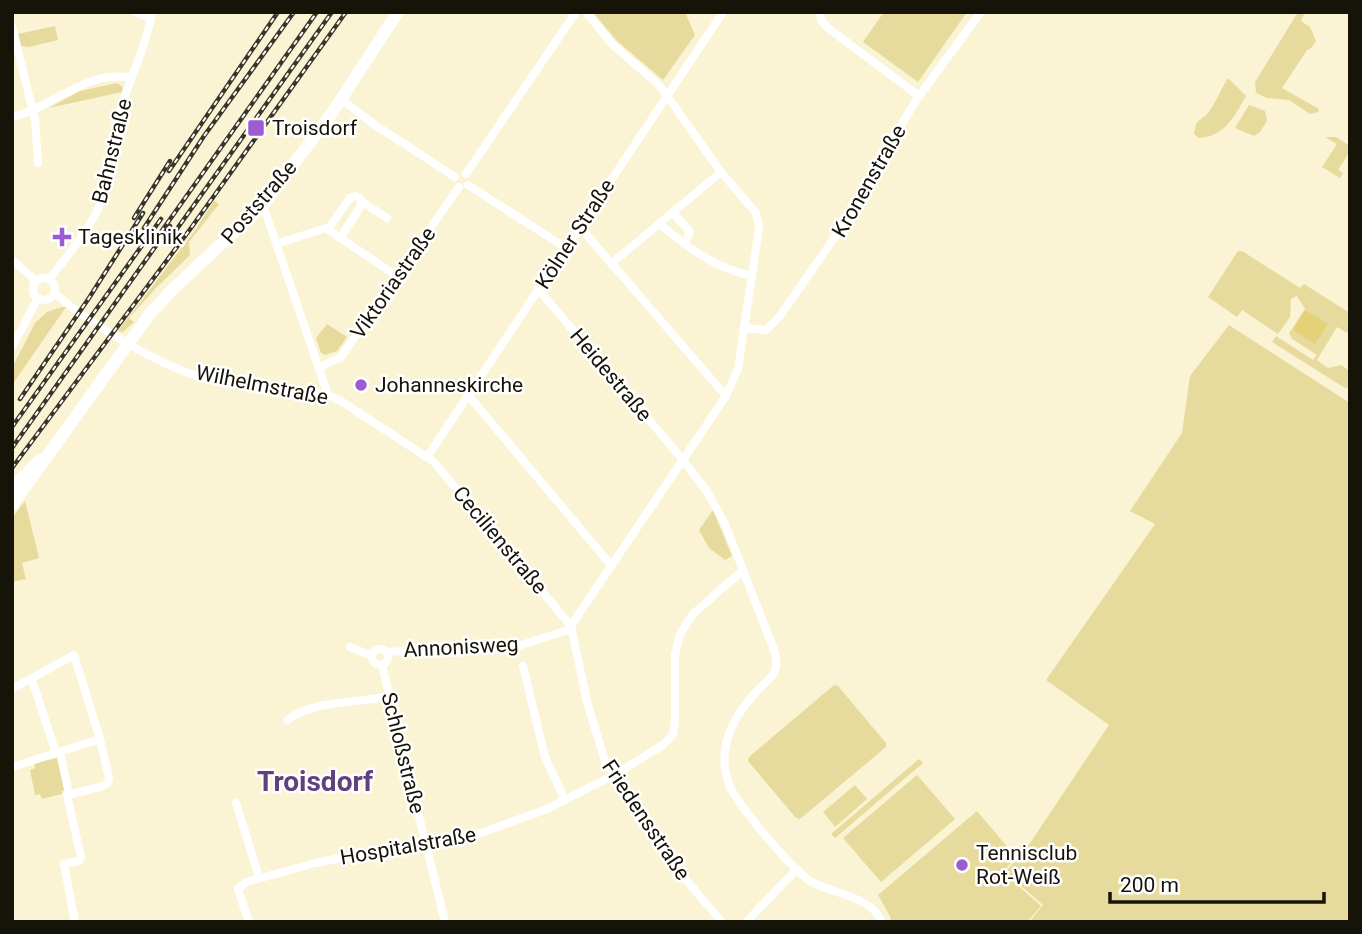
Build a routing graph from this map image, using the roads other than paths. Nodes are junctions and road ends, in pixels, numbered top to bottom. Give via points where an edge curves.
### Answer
1 (136, 12) edge
2 (398, 12) edge
3 (576, 12) edge
4 (586, 12) edge
5 (723, 12) edge
6 (820, 12) edge
7 (981, 12) edge
8 (151, 15) edge
9 (12, 26) edge
10 (132, 78) junction
11 (667, 95) junction
12 (919, 96) junction
13 (341, 99) junction
14 (33, 110) junction
15 (12, 117) edge
16 (38, 163) dead end
17 (721, 172) junction
18 (466, 174) junction
19 (455, 177) junction
20 (464, 186) junction
21 (361, 201) junction
22 (263, 205) junction
23 (673, 213) junction
24 (387, 218) dead end
25 (660, 224) junction
26 (580, 227) junction
27 (328, 229) junction
28 (340, 237) junction
29 (276, 244) junction
30 (684, 244) junction
31 (566, 248) junction
32 (12, 260) edge
33 (611, 264) junction
34 (398, 276) junction
35 (752, 276) junction
36 (50, 279) junction
37 (36, 281) junction
38 (538, 289) junction
39 (54, 293) junction
40 (38, 298) junction
41 (744, 328) junction
42 (128, 343) junction
43 (12, 347) edge
44 (318, 368) junction
45 (328, 395) junction
46 (468, 395) junction
47 (726, 396) junction
48 (46, 455) junction
49 (427, 457) junction
50 (683, 460) junction
51 (12, 487) edge
52 (12, 505) edge
53 (611, 565) junction
54 (743, 570) junction
55 (571, 626) junction
56 (351, 648) dead end
57 (387, 652) junction
58 (372, 656) junction
59 (382, 665) junction
60 (523, 666) dead end
61 (32, 680) junction
62 (12, 689) edge
63 (389, 696) junction
64 (287, 720) dead end
65 (100, 739) junction
66 (58, 753) junction
67 (12, 767) edge
68 (614, 775) junction
69 (68, 794) junction
70 (565, 800) junction
71 (236, 803) dead end
72 (425, 845) junction
73 (797, 869) junction
74 (259, 877) junction
75 (75, 922) edge
76 (249, 922) edge
77 (445, 922) edge
78 (722, 922) edge
79 (746, 922) edge
80 (882, 922) edge

1 - 8 street
2 - 13 main road, Poststraße
3 - 18 street
4 - 11 street via 612,44
5 - 11 street, Kölner Straße
6 - 12 street via 824,25
7 - 12 street, Kronenstraße
8 - 10 street, Bahnstraße
9 - 14 street
10 - 14 street via 86,83
10 - 36 street, Bahnstraße via 98,209
11 - 17 street
11 - 26 street, Kölner Straße
12 - 41 street, Kronenstraße via 846,222 778,319 766,330
13 - 19 street
13 - 22 main road, Poststraße
14 - 15 street
14 - 16 street
17 - 23 street
17 - 35 street via 758,219
18 - 19 street
18 - 20 street via 469,179
19 - 20 street via 455,184
20 - 31 street
20 - 34 street, Viktoriastraße
21 - 24 street
21 - 27 street via 350,198
21 - 28 street
22 - 29 street
22 - 42 main road, Poststraße via 167,295
23 - 25 street
23 - 30 street via 691,233
25 - 30 street
25 - 33 street
26 - 31 street, Kölner Straße
26 - 33 street
27 - 28 street
27 - 29 street
28 - 34 street
29 - 44 street
30 - 35 street via 724,268
31 - 38 street, Kölner Straße
32 - 37 street
33 - 47 street
34 - 44 street, Viktoriastraße via 341,357
35 - 41 street
36 - 37 street
36 - 39 street
37 - 40 street via 33,288
38 - 46 street, Kölner Straße
38 - 50 street, Heidestraße
39 - 40 street via 47,299
39 - 42 street, Wilhelmstraße
40 - 43 street
41 - 47 street via 738,369
42 - 45 street, Wilhelmstraße via 212,380
42 - 48 main road, Poststraße
44 - 45 street
45 - 49 street, Wilhelmstraße
46 - 49 street, Kölner Straße
46 - 53 street
47 - 50 street
48 - 51 main road
48 - 52 main road
49 - 55 street, Cecilienstraße
50 - 53 street
50 - 54 street, Heidestraße via 719,511
53 - 55 street
54 - 68 street, Hospitalstraße via 693,614 680,634 675,655 675,722 668,741
54 - 73 street, Heidestraße via 776,664 774,673 733,723 724,748 725,766 738,802
55 - 57 street, Annonisweg via 564,633 518,646
55 - 68 street, Friedensstraße via 594,730
56 - 58 street
57 - 58 street via 377,649
57 - 59 street via 389,659
58 - 59 street
59 - 63 street, Schloßstraße
60 - 70 street via 545,757
61 - 62 street
61 - 65 street via 74,656
61 - 66 street
63 - 64 street via 315,707
63 - 72 street, Schloßstraße
65 - 66 street
65 - 69 street via 108,783
66 - 67 street
66 - 69 street
68 - 70 street, Hospitalstraße
68 - 78 street, Friedensstraße via 671,862
69 - 75 street via 81,857 64,864
70 - 72 street, Hospitalstraße via 481,833
71 - 74 street
72 - 74 street, Hospitalstraße
72 - 77 street, Schloßstraße
73 - 79 street
73 - 80 street via 810,881 871,905
74 - 76 street, Hospitalstraße via 238,889

